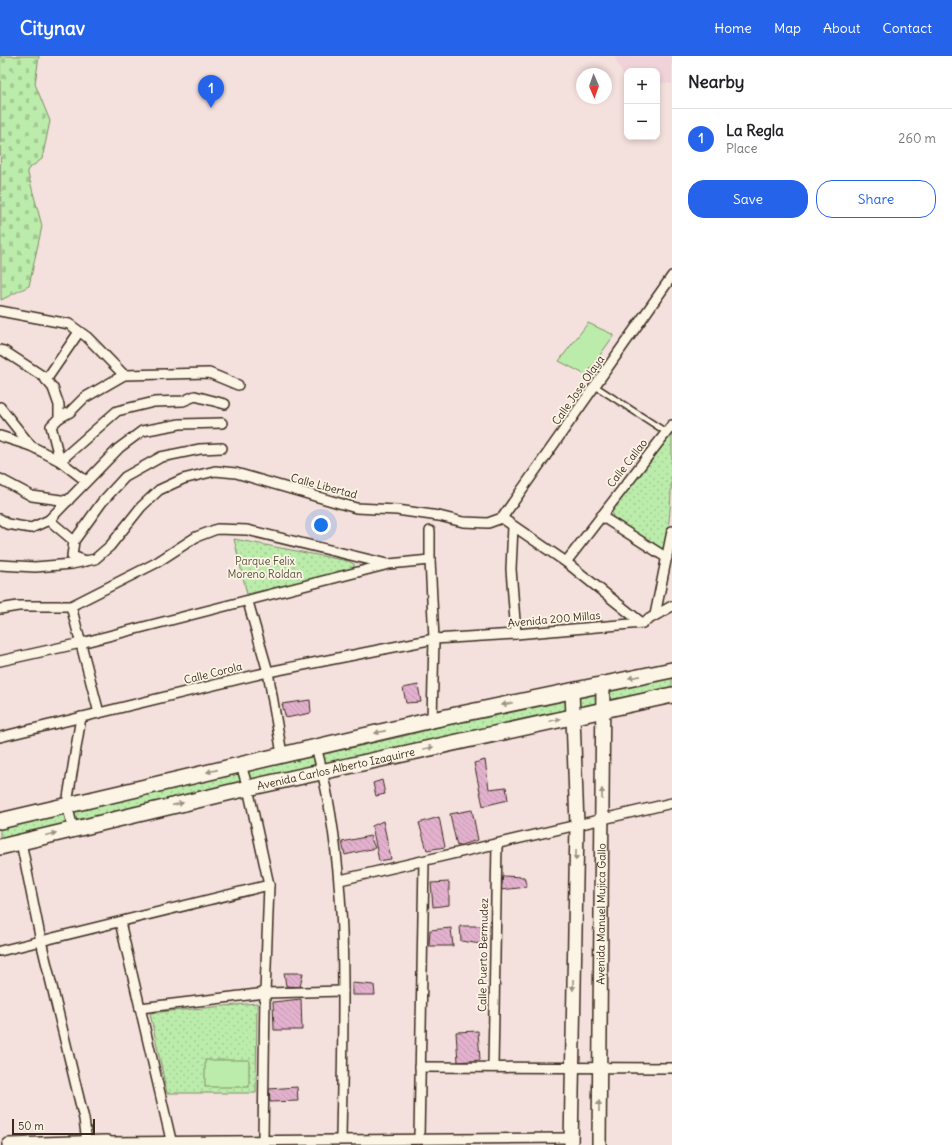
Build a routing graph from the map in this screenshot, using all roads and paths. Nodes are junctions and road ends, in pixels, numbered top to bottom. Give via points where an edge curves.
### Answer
1 (671, 280) edge
2 (0, 311) edge
3 (80, 332) junction
4 (0, 350) edge
5 (124, 375) junction
6 (46, 380) junction
7 (238, 386) dead end
8 (595, 386) junction
9 (225, 404) dead end
10 (0, 407) edge
11 (58, 418) junction
12 (222, 424) dead end
13 (669, 428) edge
14 (0, 436) edge
15 (31, 446) junction
16 (222, 448) dead end
17 (60, 461) junction
18 (0, 479) edge
19 (86, 481) junction
20 (68, 501) junction
21 (601, 516) junction
22 (502, 518) junction
23 (0, 519) edge
24 (49, 520) junction
25 (513, 526) junction
26 (430, 531) dead end
27 (672, 531) edge
28 (74, 541) junction
29 (667, 558) junction
30 (430, 560) junction
31 (86, 561) junction
32 (566, 562) junction
33 (389, 564) junction
34 (0, 565) edge
35 (248, 602) junction
36 (70, 606) junction
37 (672, 606) edge
38 (0, 608) edge
39 (655, 615) junction
40 (642, 623) junction
41 (516, 634) junction
42 (434, 639) junction
43 (81, 643) junction
44 (0, 661) edge
45 (672, 670) edge
46 (268, 672) junction
47 (603, 683) junction
48 (572, 690) junction
49 (672, 695) edge
50 (603, 709) junction
51 (99, 713) junction
52 (574, 716) junction
53 (81, 717) junction
54 (432, 720) junction
55 (0, 737) edge
56 (316, 747) junction
57 (282, 754) junction
58 (240, 765) junction
59 (323, 772) junction
60 (248, 788) junction
61 (672, 803) edge
62 (68, 804) junction
63 (602, 819) junction
64 (0, 821) edge
65 (577, 825) junction
66 (73, 829) junction
67 (21, 842) junction
68 (497, 844) junction
69 (0, 847) edge
70 (424, 861) junction
71 (340, 880) junction
72 (269, 885) junction
73 (120, 922) junction
74 (41, 941) junction
75 (0, 951) edge
76 (343, 991) junction
77 (265, 993) junction
78 (140, 1008) junction
79 (420, 1067) junction
80 (493, 1067) junction
81 (572, 1067) junction
82 (599, 1067) junction
83 (672, 1068) edge
84 (419, 1138) junction
85 (171, 1140) junction
86 (263, 1140) junction
87 (341, 1140) junction
88 (87, 1142) junction
89 (322, 1142) edge
90 (571, 1142) edge
91 (106, 1143) edge
92 (9, 1145) edge
93 (599, 1145) edge

1 - 8 street, Calle Jose Olaya
2 - 3 street via 69,324
3 - 5 street
3 - 6 street
4 - 6 street
5 - 7 street via 209,373
5 - 11 street via 84,398 70,412
6 - 11 street via 53,388 59,405
8 - 13 lane
8 - 22 street, Calle Jose Olaya
9 - 17 street via 195,396 183,401 154,402 117,411
10 - 15 street
11 - 17 street via 51,426
12 - 19 street via 180,424 142,431 119,448
13 - 21 street, Calle Callao
14 - 15 street
15 - 17 street
16 - 28 street via 200,449 161,457 125,477 102,502
17 - 19 street
18 - 20 street via 32,496
19 - 20 street
20 - 24 street
21 - 29 street
21 - 32 street, Calle Callao
22 - 25 street
22 - 31 street, Calle Libertad via 488,523 463,522 397,510 356,508 236,473 215,472 183,479 159,490 141,507 110,546 95,559
23 - 24 street via 7,524 31,528
24 - 28 street
25 - 32 street
25 - 41 street via 511,569
26 - 30 street
27 - 29 street
28 - 31 street via 72,556
29 - 39 street
30 - 33 street
30 - 42 street
31 - 34 street, Calle Libertad via 35,567
32 - 40 street
33 - 35 street
33 - 36 street via 247,530 217,529 196,537 156,563
35 - 43 street
35 - 46 street
36 - 38 street
36 - 43 street
37 - 39 street, Avenida 200 Millas
39 - 40 street, Avenida 200 Millas
40 - 41 street, Avenida 200 Millas
41 - 42 street, Avenida 200 Millas
42 - 46 street, Calle Corola
42 - 54 street
43 - 44 street
43 - 51 street
45 -> 47 main road
46 - 51 street, Calle Corola
46 - 57 street
47 - 48 main road
47 - 50 street, Avenida Manuel Mujica Gallo
48 - 52 street
48 -> 54 main road
49 - 50 main road, Avenida Carlos Alberto Izaguirre
50 - 52 main road, Avenida Carlos Alberto Izaguirre
63 -> 50 street, Avenida Manuel Mujica Gallo
51 - 53 street, Calle Corola
59 -> 52 main road, Avenida Carlos Alberto Izaguirre
52 - 65 street
53 - 55 street, Calle Corola
53 - 62 street
54 -> 56 main road
56 - 57 main road
56 - 59 street
57 - 58 main road
58 - 60 street
58 -> 62 main road
59 - 60 main road, Avenida Carlos Alberto Izaguirre
59 - 71 street
66 -> 60 main road, Avenida Carlos Alberto Izaguirre
60 - 72 street
61 - 63 street
62 - 64 main road
62 - 66 street
63 - 65 street
63 - 82 street, Avenida Manuel Mujica Gallo
65 - 68 street
65 -> 81 street
67 -> 66 main road, Avenida Carlos Alberto Izaguirre
67 - 69 main road, Avenida Carlos Alberto Izaguirre
67 - 74 street
68 - 70 street
68 - 80 street, Calle Puerto Bermudez
70 - 71 street
70 - 79 street
71 - 76 street
72 - 73 street
72 - 77 street
73 - 74 street
73 - 78 street
74 - 75 street
74 - 88 street via 84,1119
76 - 77 street
76 - 87 street
77 - 78 street
77 - 86 street
78 - 85 street
79 - 80 street
79 - 84 street
80 - 81 street
81 - 82 street
81 - 90 street
82 - 83 street
93 -> 82 street, Avenida Manuel Mujica Gallo
84 - 87 street
84 - 90 street
85 - 86 street
85 - 91 street
86 - 89 street
87 - 89 street
88 - 91 street
88 - 92 street

